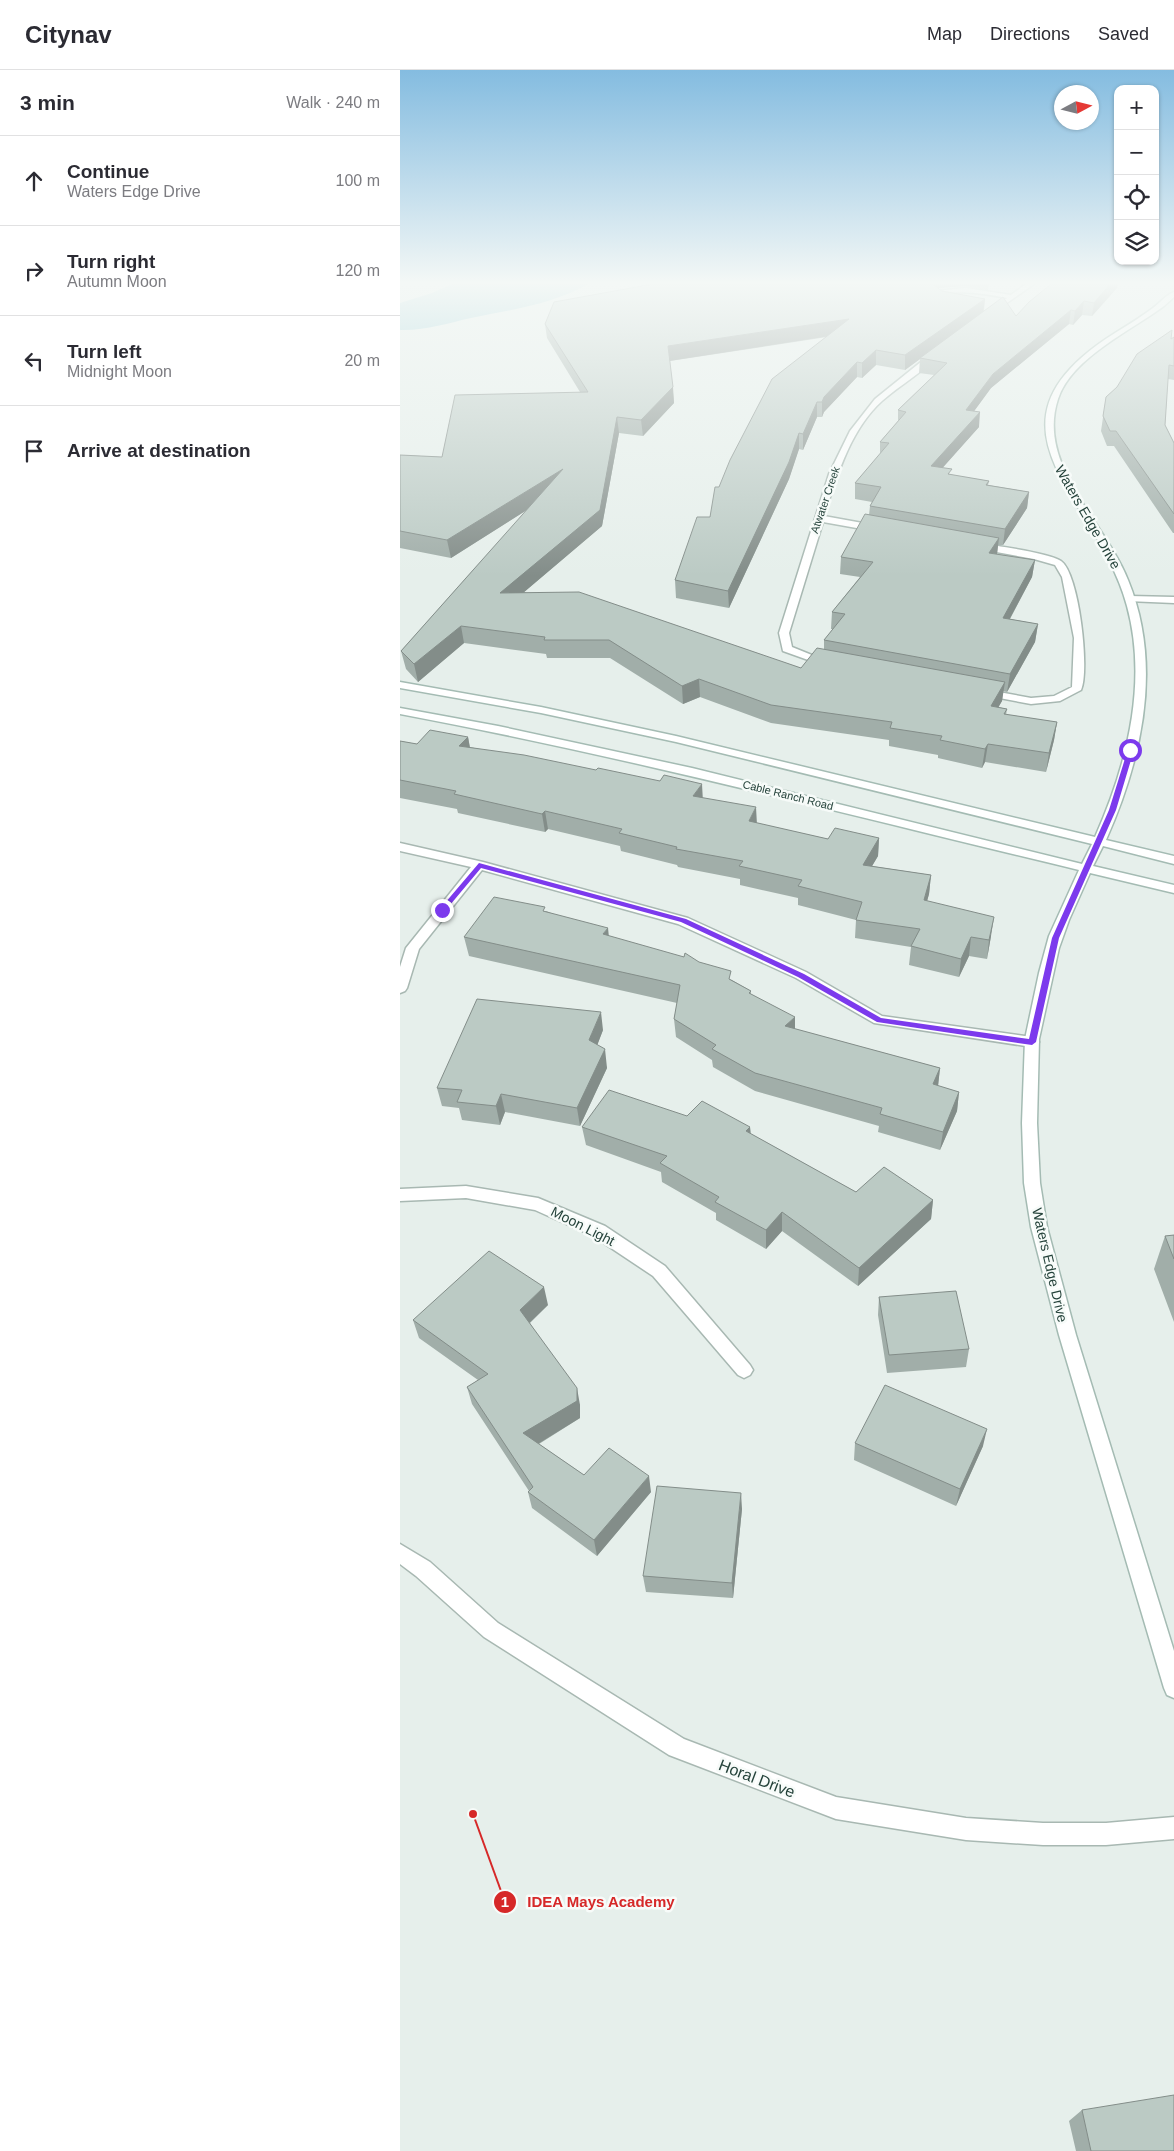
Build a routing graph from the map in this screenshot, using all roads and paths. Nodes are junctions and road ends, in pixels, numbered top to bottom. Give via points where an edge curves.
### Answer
1 (903, 381) edge
2 (1064, 381) edge
3 (818, 518) junction
4 (894, 531) edge
5 (970, 544) edge
6 (1130, 599) junction
7 (1174, 600) edge
8 (839, 665) edge
9 (400, 685) edge
10 (974, 690) edge
11 (400, 712) edge
12 (1098, 841) junction
13 (400, 847) edge
14 (1174, 860) edge
15 (479, 865) junction
16 (1086, 868) junction
17 (1174, 888) edge
18 (400, 988) edge
19 (1032, 1042) junction
20 (400, 1195) edge
21 (744, 1370) dead end
22 (400, 1553) edge
23 (1174, 1688) edge
24 (1174, 1828) edge

1 - 3 street, Atwater Creek via 878,401 854,431 833,474
2 - 6 street, Waters Edge Drive via 1050,413 1049,434 1056,462 1108,546
3 - 4 street
3 - 8 street, Atwater Creek via 784,633 787,649 820,662
5 - 10 street via 1058,563 1067,577 1079,638 1077,688 1056,699 1031,700
6 - 7 street
6 - 12 street, Waters Edge Drive via 1140,654 1138,708 1122,782
9 - 12 street via 541,710 676,739
11 - 16 street, Cable Ranch Road via 614,754
12 - 14 street
12 - 16 street, Waters Edge Drive
13 - 15 street
15 - 18 street via 413,948
15 - 19 street via 684,921 801,975 879,1020
16 - 17 street, Cable Ranch Road
16 - 19 street, Waters Edge Drive via 1055,938
19 - 23 street, Waters Edge Drive via 1028,1138 1036,1215 1063,1320
20 - 21 street, Moon Light via 466,1192 538,1204 599,1231 659,1271
22 - 24 street, Horal Drive via 423,1569 491,1630 678,1747 836,1808 966,1828 1043,1834 1106,1834

